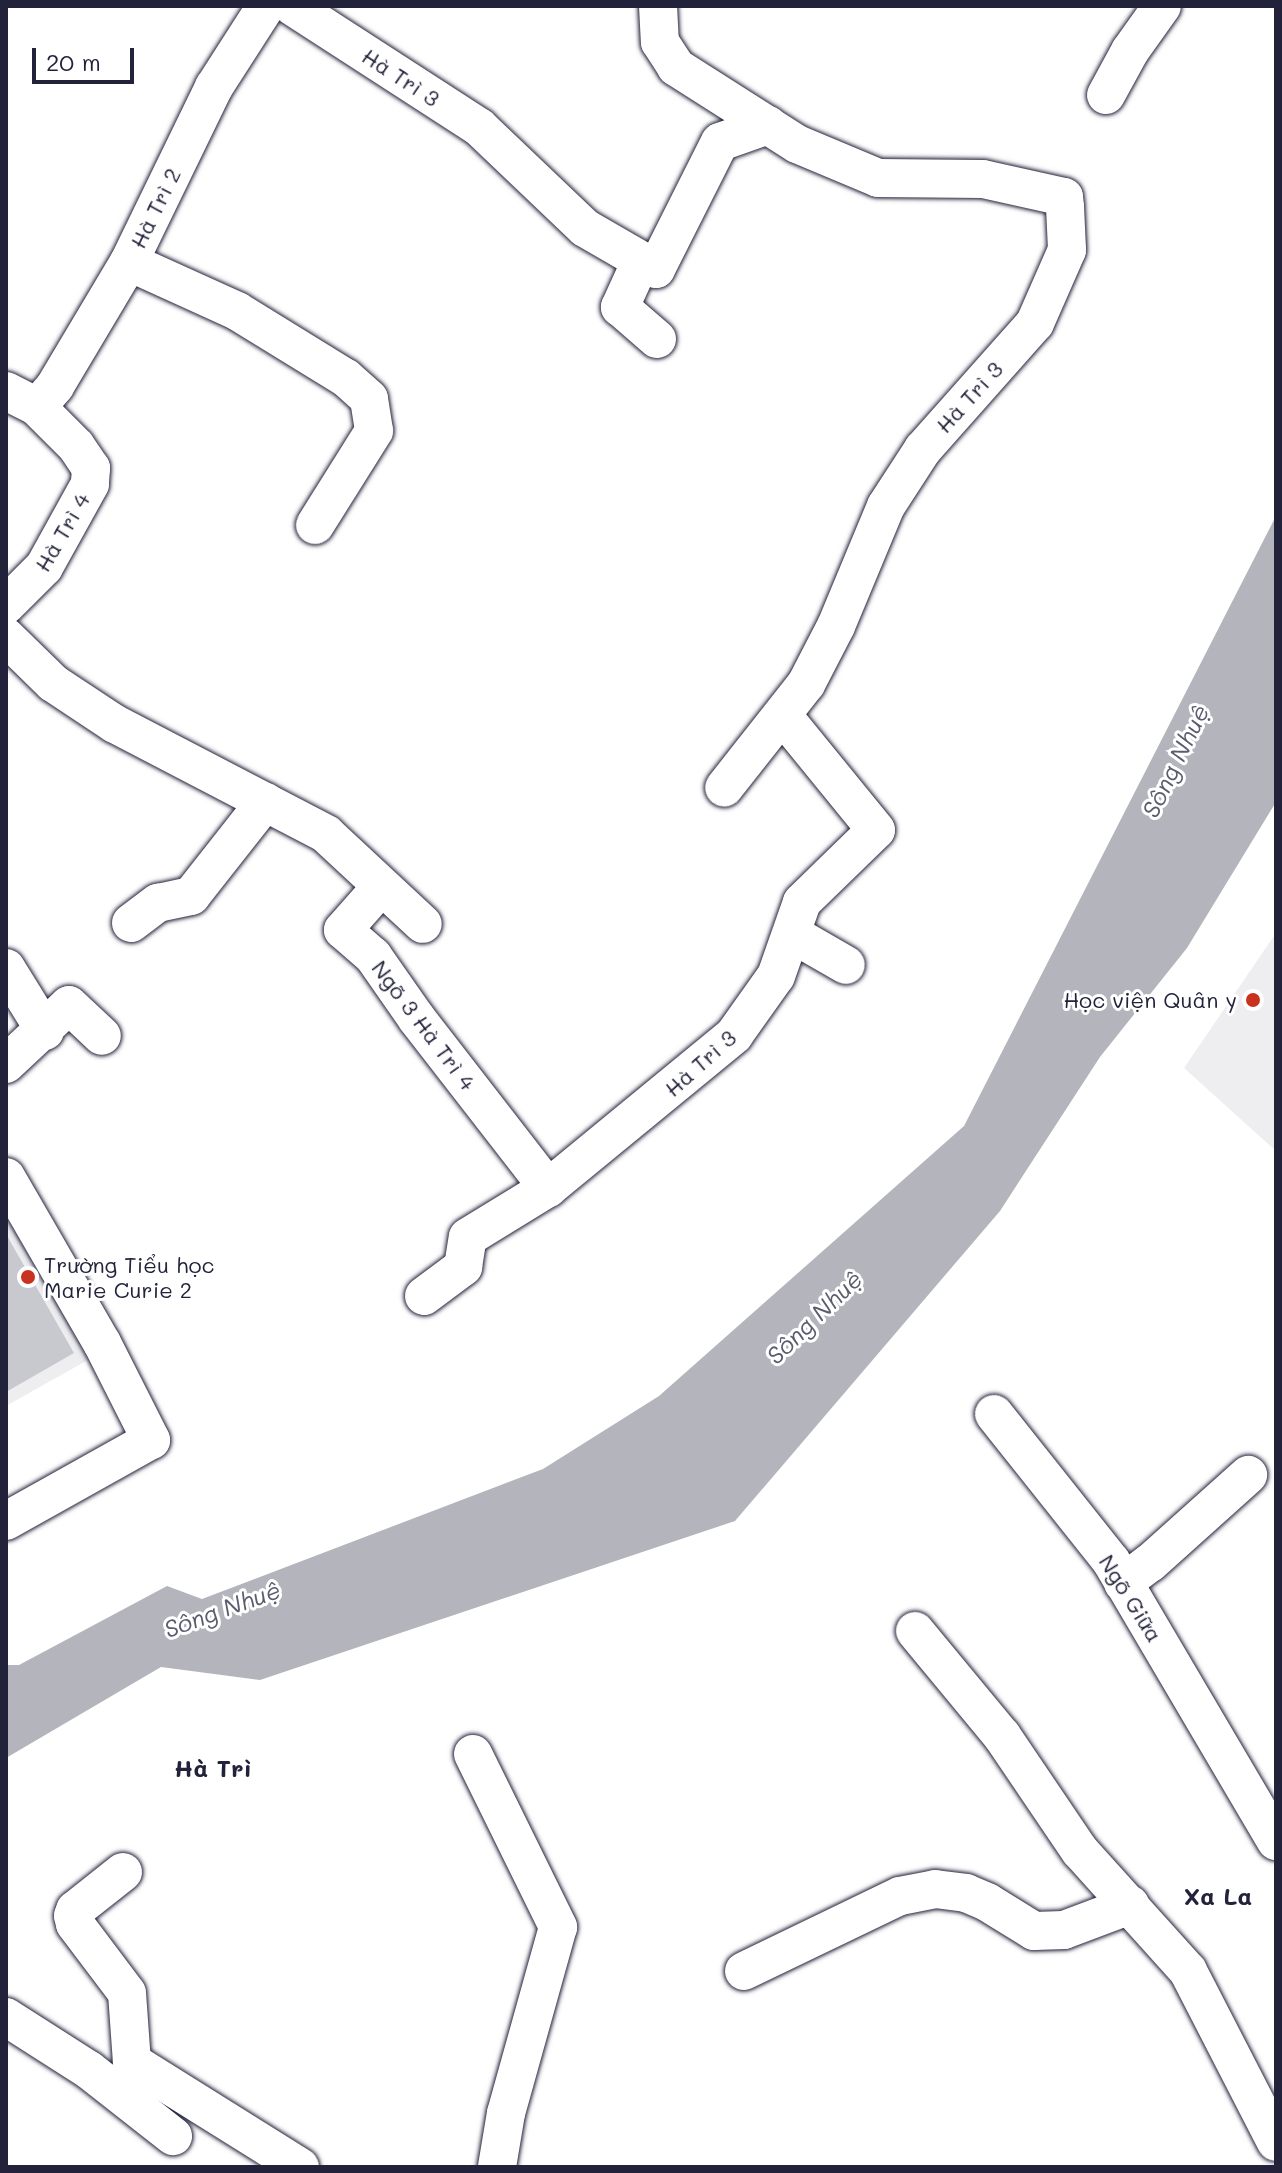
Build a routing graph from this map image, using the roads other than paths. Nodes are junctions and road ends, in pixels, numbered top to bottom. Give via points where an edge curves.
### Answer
1 (266, 6) edge
2 (292, 6) edge
3 (658, 6) edge
4 (1162, 6) edge
5 (1106, 95) dead end
6 (768, 125) junction
7 (641, 261) junction
8 (129, 262) junction
9 (657, 339) dead end
10 (22, 399) edge
11 (315, 525) dead end
12 (6, 605) edge
13 (6, 637) edge
14 (783, 716) junction
15 (724, 788) dead end
16 (265, 802) junction
17 (380, 888) junction
18 (131, 923) dead end
19 (423, 924) dead end
20 (792, 934) junction
21 (846, 965) dead end
22 (6, 968) edge
23 (45, 1031) junction
24 (102, 1036) dead end
25 (6, 1064) edge
26 (6, 1177) edge
27 (548, 1188) junction
28 (424, 1296) dead end
29 (994, 1414) dead end
30 (1248, 1475) dead end
31 (6, 1521) edge
32 (1123, 1583) junction
33 (915, 1631) dead end
34 (473, 1754) dead end
35 (1263, 1788) edge
36 (1276, 1841) edge
37 (123, 1872) dead end
38 (1130, 1905) junction
39 (744, 1971) dead end
40 (6, 2017) edge
41 (181, 2094) junction
42 (1276, 2142) edge
43 (172, 2151) edge
44 (300, 2167) edge
45 (497, 2167) edge

1 - 8 street, Hà Trì 2 via 214,87
2 - 7 street, Hà Trì 3 via 479,127 585,228
3 - 6 street via 660,42 676,67
4 - 5 street
6 - 7 street via 720,142 656,269
6 - 14 street, Hà Trì 3 via 797,144 878,178 983,179 1064,197 1067,250 1035,323 923,449 886,506 836,626
7 - 9 street via 620,307
8 - 10 street, Hà Trì 2 via 55,386
8 - 11 street via 237,311 346,378 369,399 374,431
10 - 12 street, Hà Trì 4 via 76,446 91,468 90,484 44,567
13 - 16 street via 53,683 159,749
14 - 15 street
14 - 20 street, Hà Trì 3 via 876,830 802,902
16 - 17 street via 326,834
16 - 18 street via 191,896 158,903
17 - 19 street
17 - 27 street, Ngõ 3 Hà Trì 4 via 343,930 373,956
20 - 21 street
20 - 27 street, Hà Trì 3 via 776,976 734,1035
22 - 23 street
23 - 24 street via 69,1005
23 - 25 street
26 - 31 street via 151,1440
27 - 28 street, Hà Trì 3 via 468,1237 463,1267
29 - 32 street, Ngõ Giữa
30 - 32 street
32 - 35 street, Ngõ Giữa
33 - 38 street via 1002,1736 1080,1851
34 - 45 street via 558,1927 506,2113
35 - 36 street, Ngõ Giữa
37 - 41 street via 75,1910 75,1924 127,1993 132,2062
38 - 39 street via 1064,1930 1034,1931 966,1893 935,1889 900,1896
38 - 42 street via 1188,1971
40 - 43 street via 89,2070
41 - 43 street
41 - 44 street

